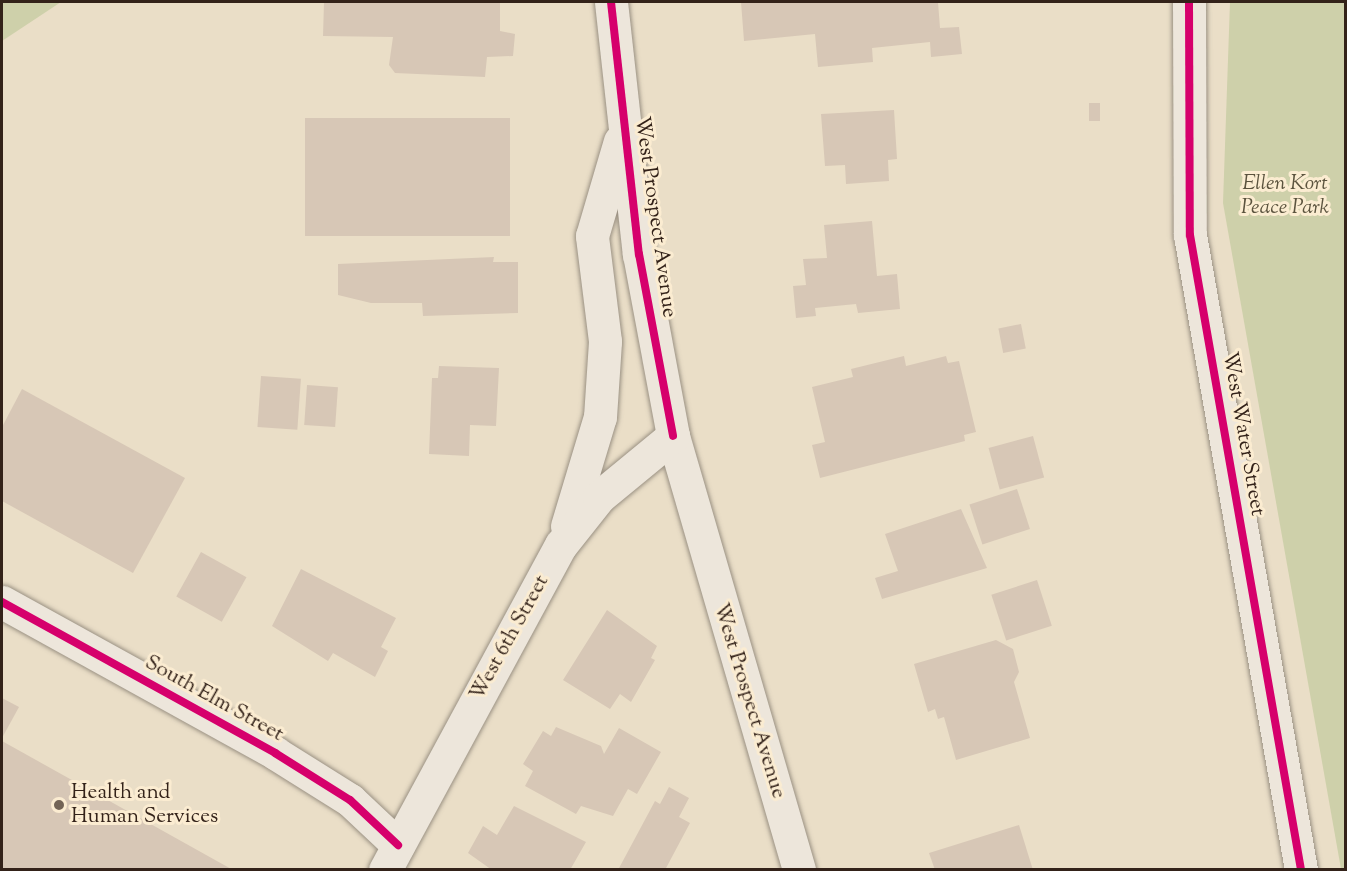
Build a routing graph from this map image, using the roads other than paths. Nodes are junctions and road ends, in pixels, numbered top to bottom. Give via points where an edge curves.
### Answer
1 (611, 2) edge
2 (1189, 2) edge
3 (624, 128) junction
4 (673, 435) junction
5 (561, 545) junction
6 (2, 602) edge
7 (391, 857) edge
8 (799, 870) edge
9 (1301, 870) edge

1 - 3 main road, West Prospect Avenue
2 - 9 main road, West Water Street via 1190,235
3 - 4 main road, West Prospect Avenue via 639,254
3 - 5 main road via 592,236 604,341 600,417
4 - 5 main road, West 6th Street via 598,497
4 - 8 main road, West Prospect Avenue
5 - 7 main road, West 6th Street
6 - 7 main road, South Elm Street via 350,800

